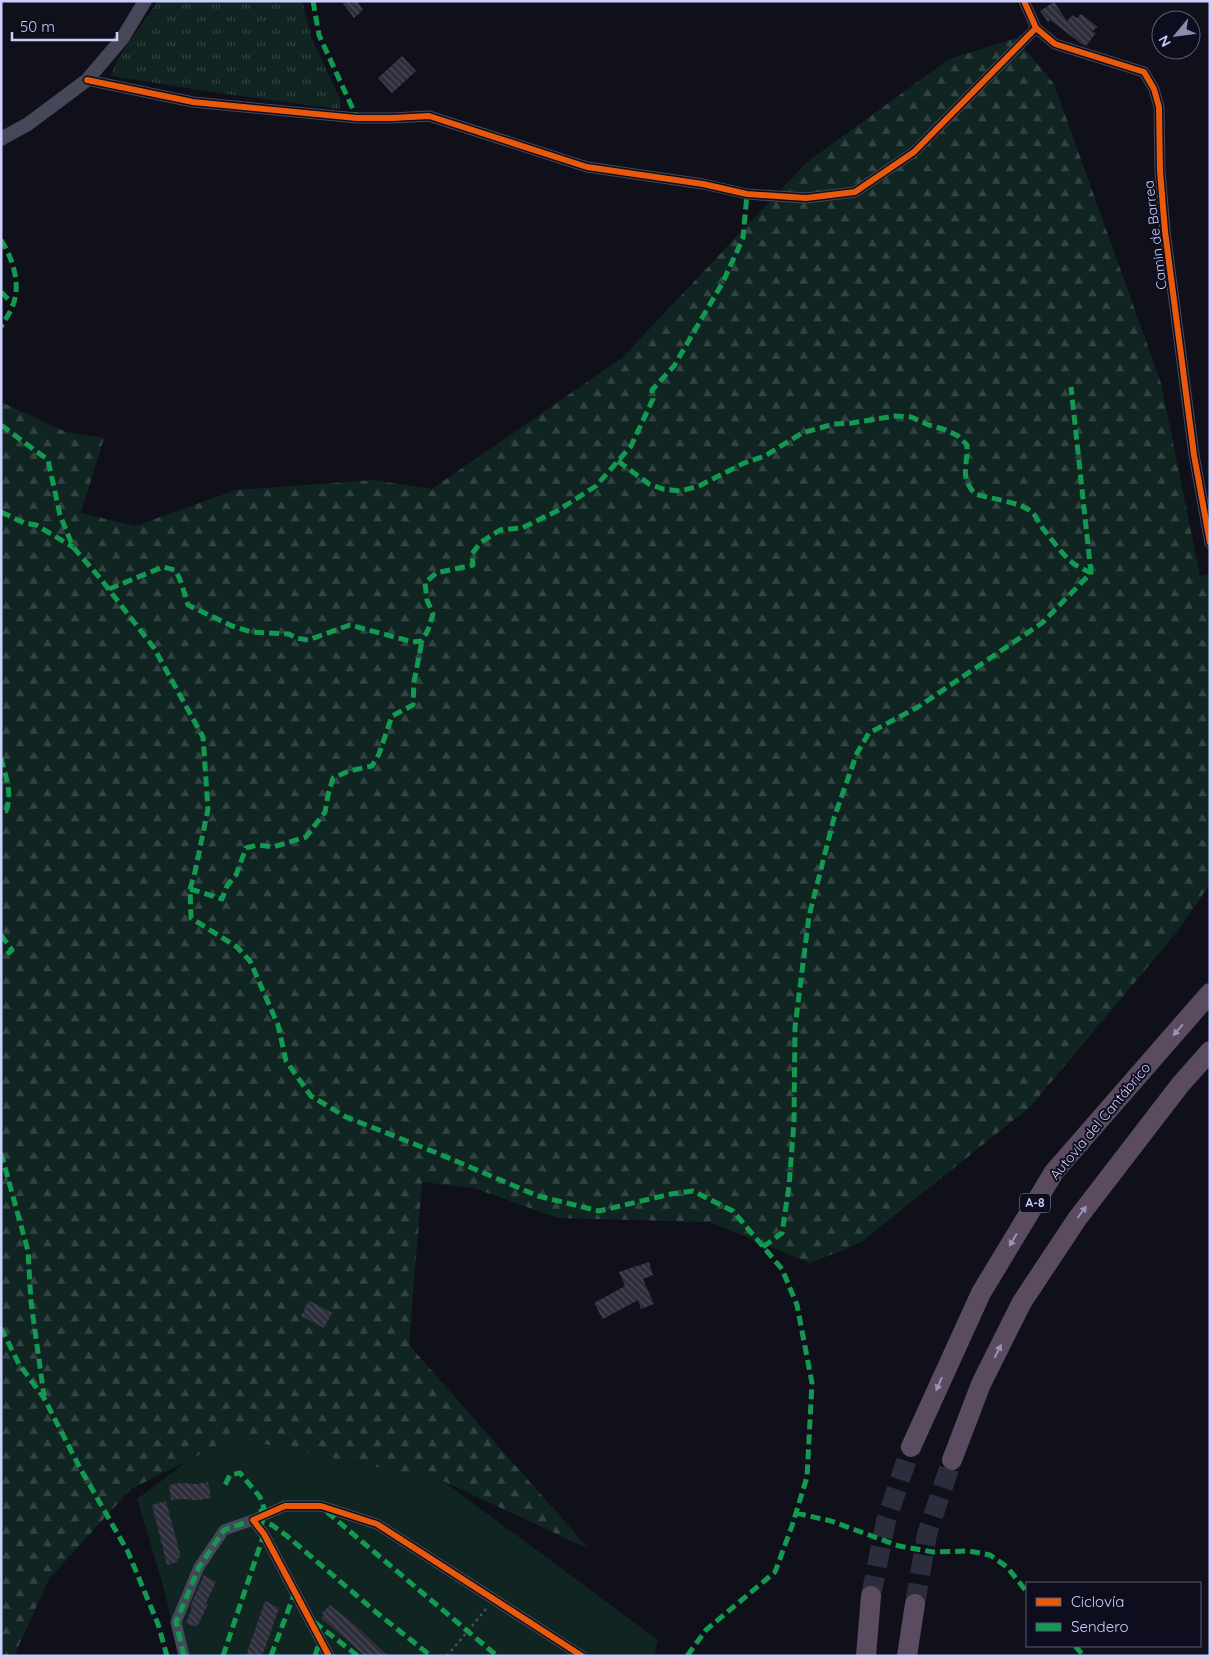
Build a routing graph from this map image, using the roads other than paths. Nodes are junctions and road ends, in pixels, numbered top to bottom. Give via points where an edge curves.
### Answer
1 (145, 1) edge
2 (1024, 1) edge
3 (1036, 28) junction
4 (87, 80) junction
5 (1, 139) edge
6 (1210, 543) edge
7 (1210, 993) edge
8 (1210, 1051) edge
9 (911, 1447) tunnel mouth
10 (952, 1460) tunnel mouth
11 (253, 1520) junction
12 (871, 1596) tunnel mouth
13 (869, 1628) junction
14 (184, 1656) edge
15 (328, 1656) edge
16 (582, 1656) edge
17 (857, 1656) edge
18 (866, 1656) edge
19 (907, 1656) edge
20 (912, 1656) edge

1 - 4 street via 122,39
2 - 3 street, Camin de Barrea
3 - 4 street via 914,152 855,192 806,198 747,194 703,184 587,167 429,116 357,118 193,102
3 - 6 street, Camin de Barrea via 1055,44 1144,72 1154,89 1159,107 1165,231 1194,456
4 - 5 street via 28,124
7 -> 9 highway, Autovía del Cantábrico / A-8 via 1054,1172 980,1292
10 -> 8 highway via 981,1384 1022,1302 1077,1218
11 - 14 street via 224,1530 199,1567 176,1622
11 - 15 street via 264,1534
11 - 16 street via 285,1506 321,1506 377,1524
12 - 13 highway
13 - 17 highway
13 - 18 highway
19 - 20 highway via 915,1604

